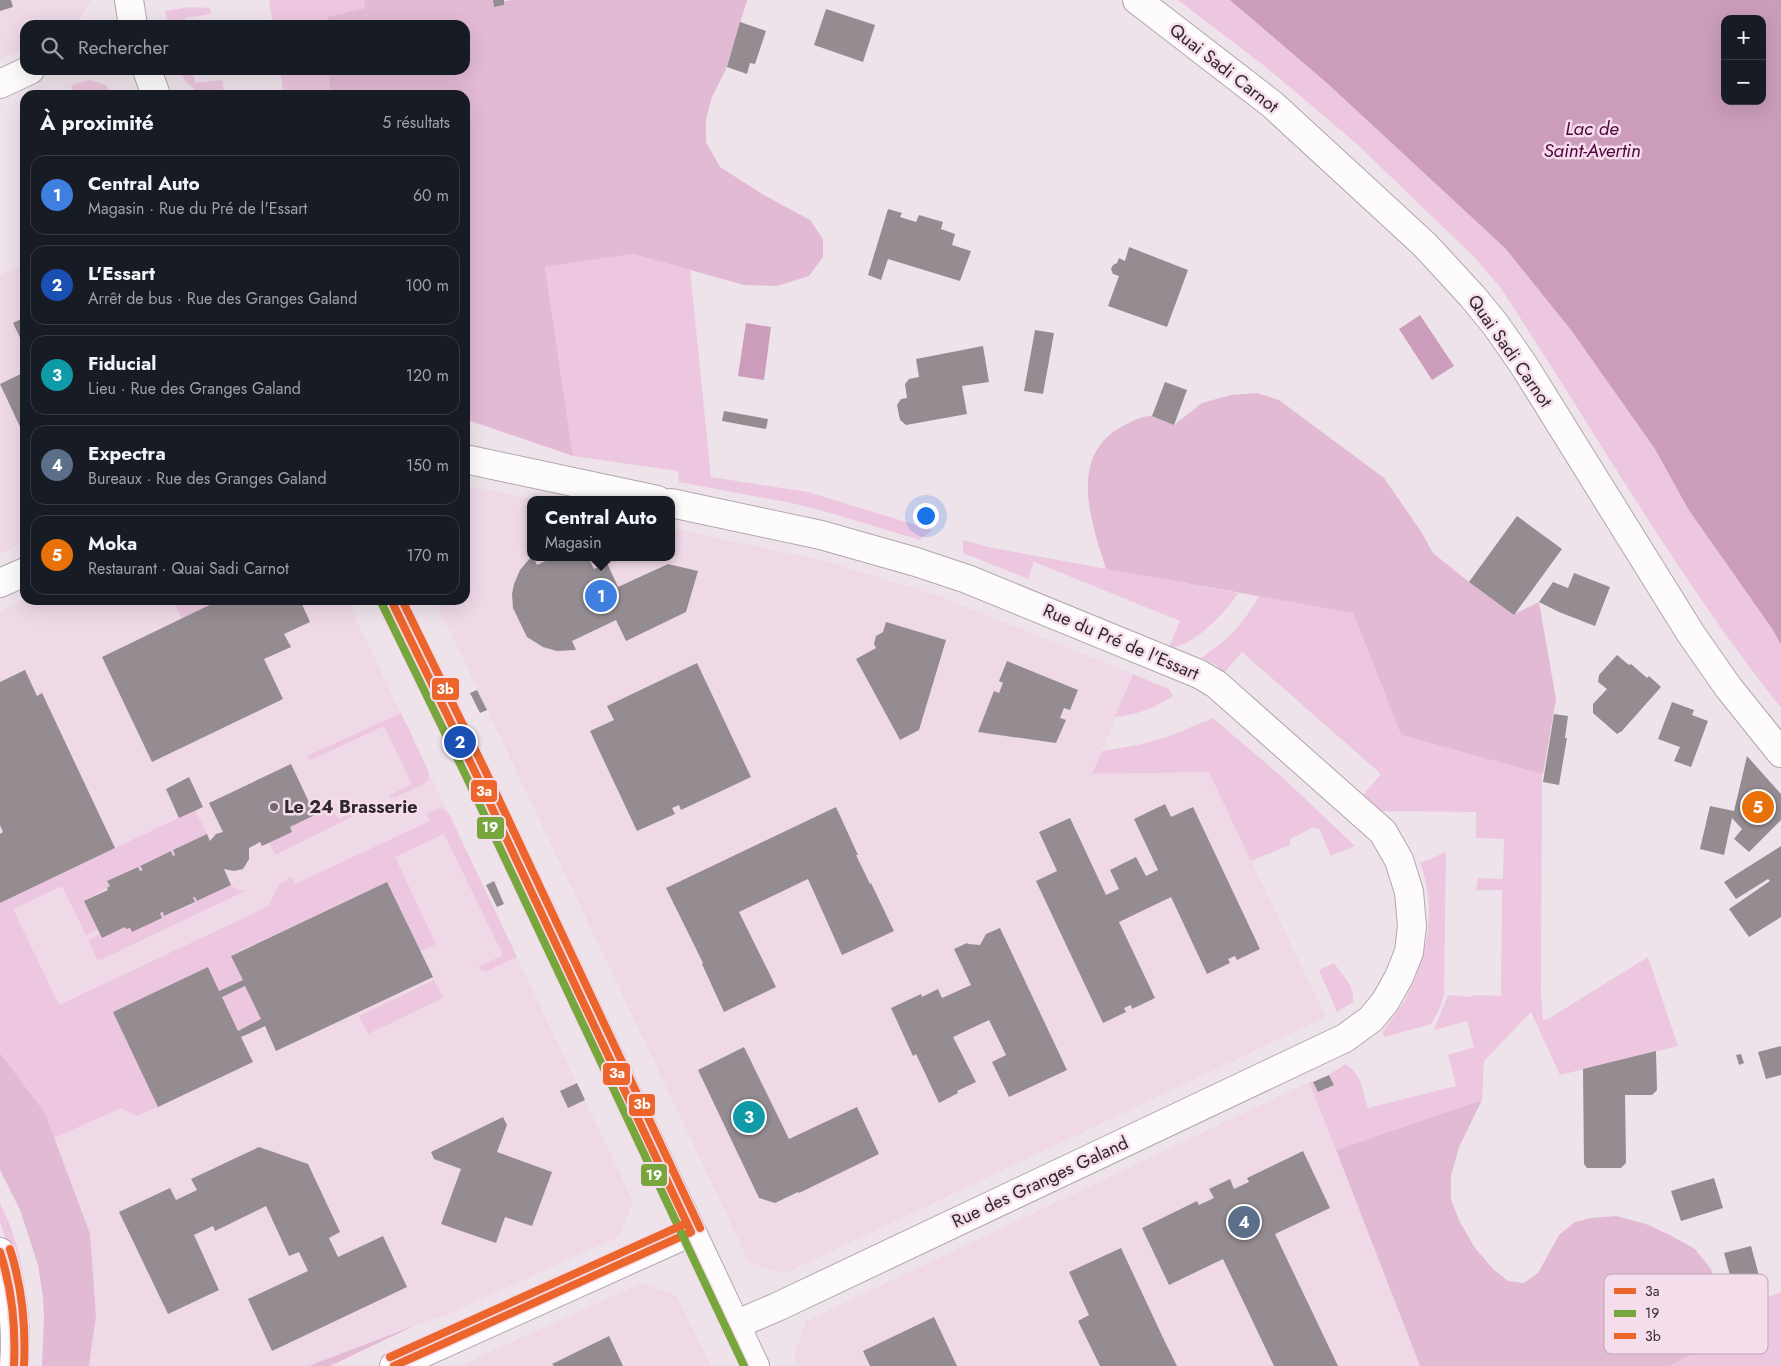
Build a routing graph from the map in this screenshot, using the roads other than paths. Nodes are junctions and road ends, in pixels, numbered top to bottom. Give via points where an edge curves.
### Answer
1 (1137, 0) edge
2 (20, 75) edge
3 (149, 75) edge
4 (0, 84) edge
5 (154, 90) edge
6 (470, 460) edge
7 (638, 496) edge
8 (675, 504) edge
9 (20, 574) edge
10 (0, 583) edge
11 (393, 605) edge
12 (1781, 753) edge
13 (1346, 1038) joint
14 (691, 1232) junction
15 (0, 1252) edge
16 (735, 1325) junction
17 (14, 1366) edge
18 (394, 1366) edge
19 (754, 1366) edge

1 - 12 street, Quai Sadi Carnot via 1273,105 1425,246 1496,324 1691,634
2 - 4 street
3 - 5 street
6 - 7 street
8 - 13 street, Rue du Pré de l'Essart via 821,535 916,562 967,579 1173,662 1216,684 1383,832 1400,860 1409,892 1412,926 1409,952 1385,1002 1371,1019
9 - 10 street
11 - 14 street
13 - 16 street, Rue des Granges Galand
14 - 16 street
14 - 18 street
15 - 17 street via 13,1316
16 - 19 street

